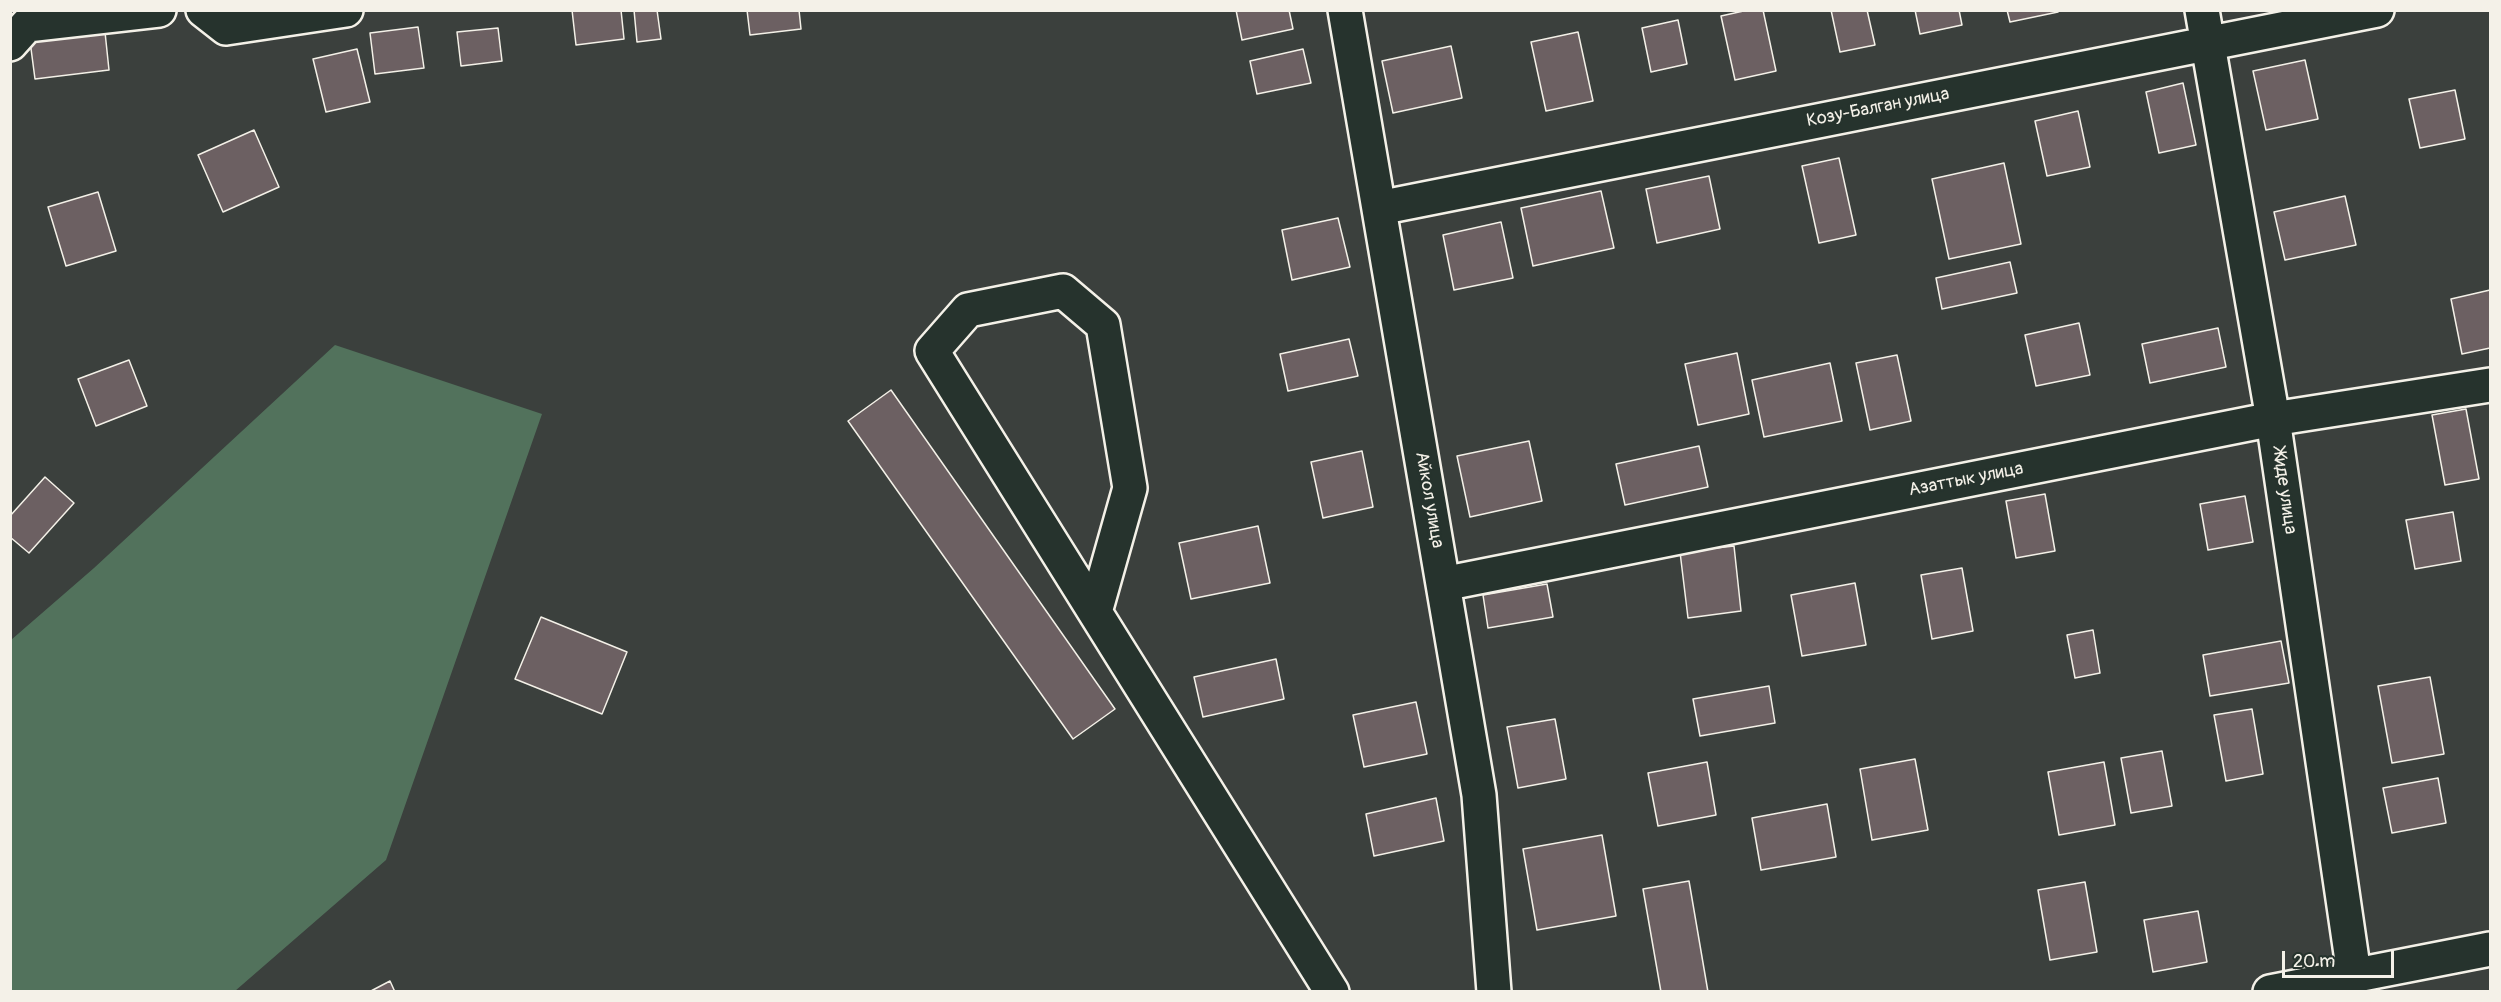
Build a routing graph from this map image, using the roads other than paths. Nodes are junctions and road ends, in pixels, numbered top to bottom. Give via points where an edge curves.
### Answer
1 (159, 10) edge
2 (203, 10) edge
3 (346, 10) edge
4 (1346, 10) edge
5 (2202, 10) edge
6 (2377, 10) edge
7 (21, 26) edge
8 (2207, 42) junction
9 (1379, 208) junction
10 (2490, 385) edge
11 (2273, 419) junction
12 (1443, 584) junction
13 (1095, 612) junction
14 (2490, 949) edge
15 (2354, 974) junction
16 (1332, 992) edge
17 (1494, 992) edge
18 (2270, 992) edge

1 - 7 street
2 - 3 street via 226,28
4 - 9 street, Айкол улица
5 - 8 street, Жиде улица
6 - 8 street, Козу-Балган улица
8 - 9 street, Козу-Балган улица
8 - 11 street, Жиде улица
9 - 12 street, Айкол улица
10 - 11 street, Азаттык улица
11 - 12 street, Азаттык улица
11 - 15 street, Жиде улица
12 - 17 street, Айкол улица via 1479,795
13 - 13 street via 932,351 968,310 1063,291 1103,325 1130,488
13 - 16 street
14 - 15 street
15 - 18 street

